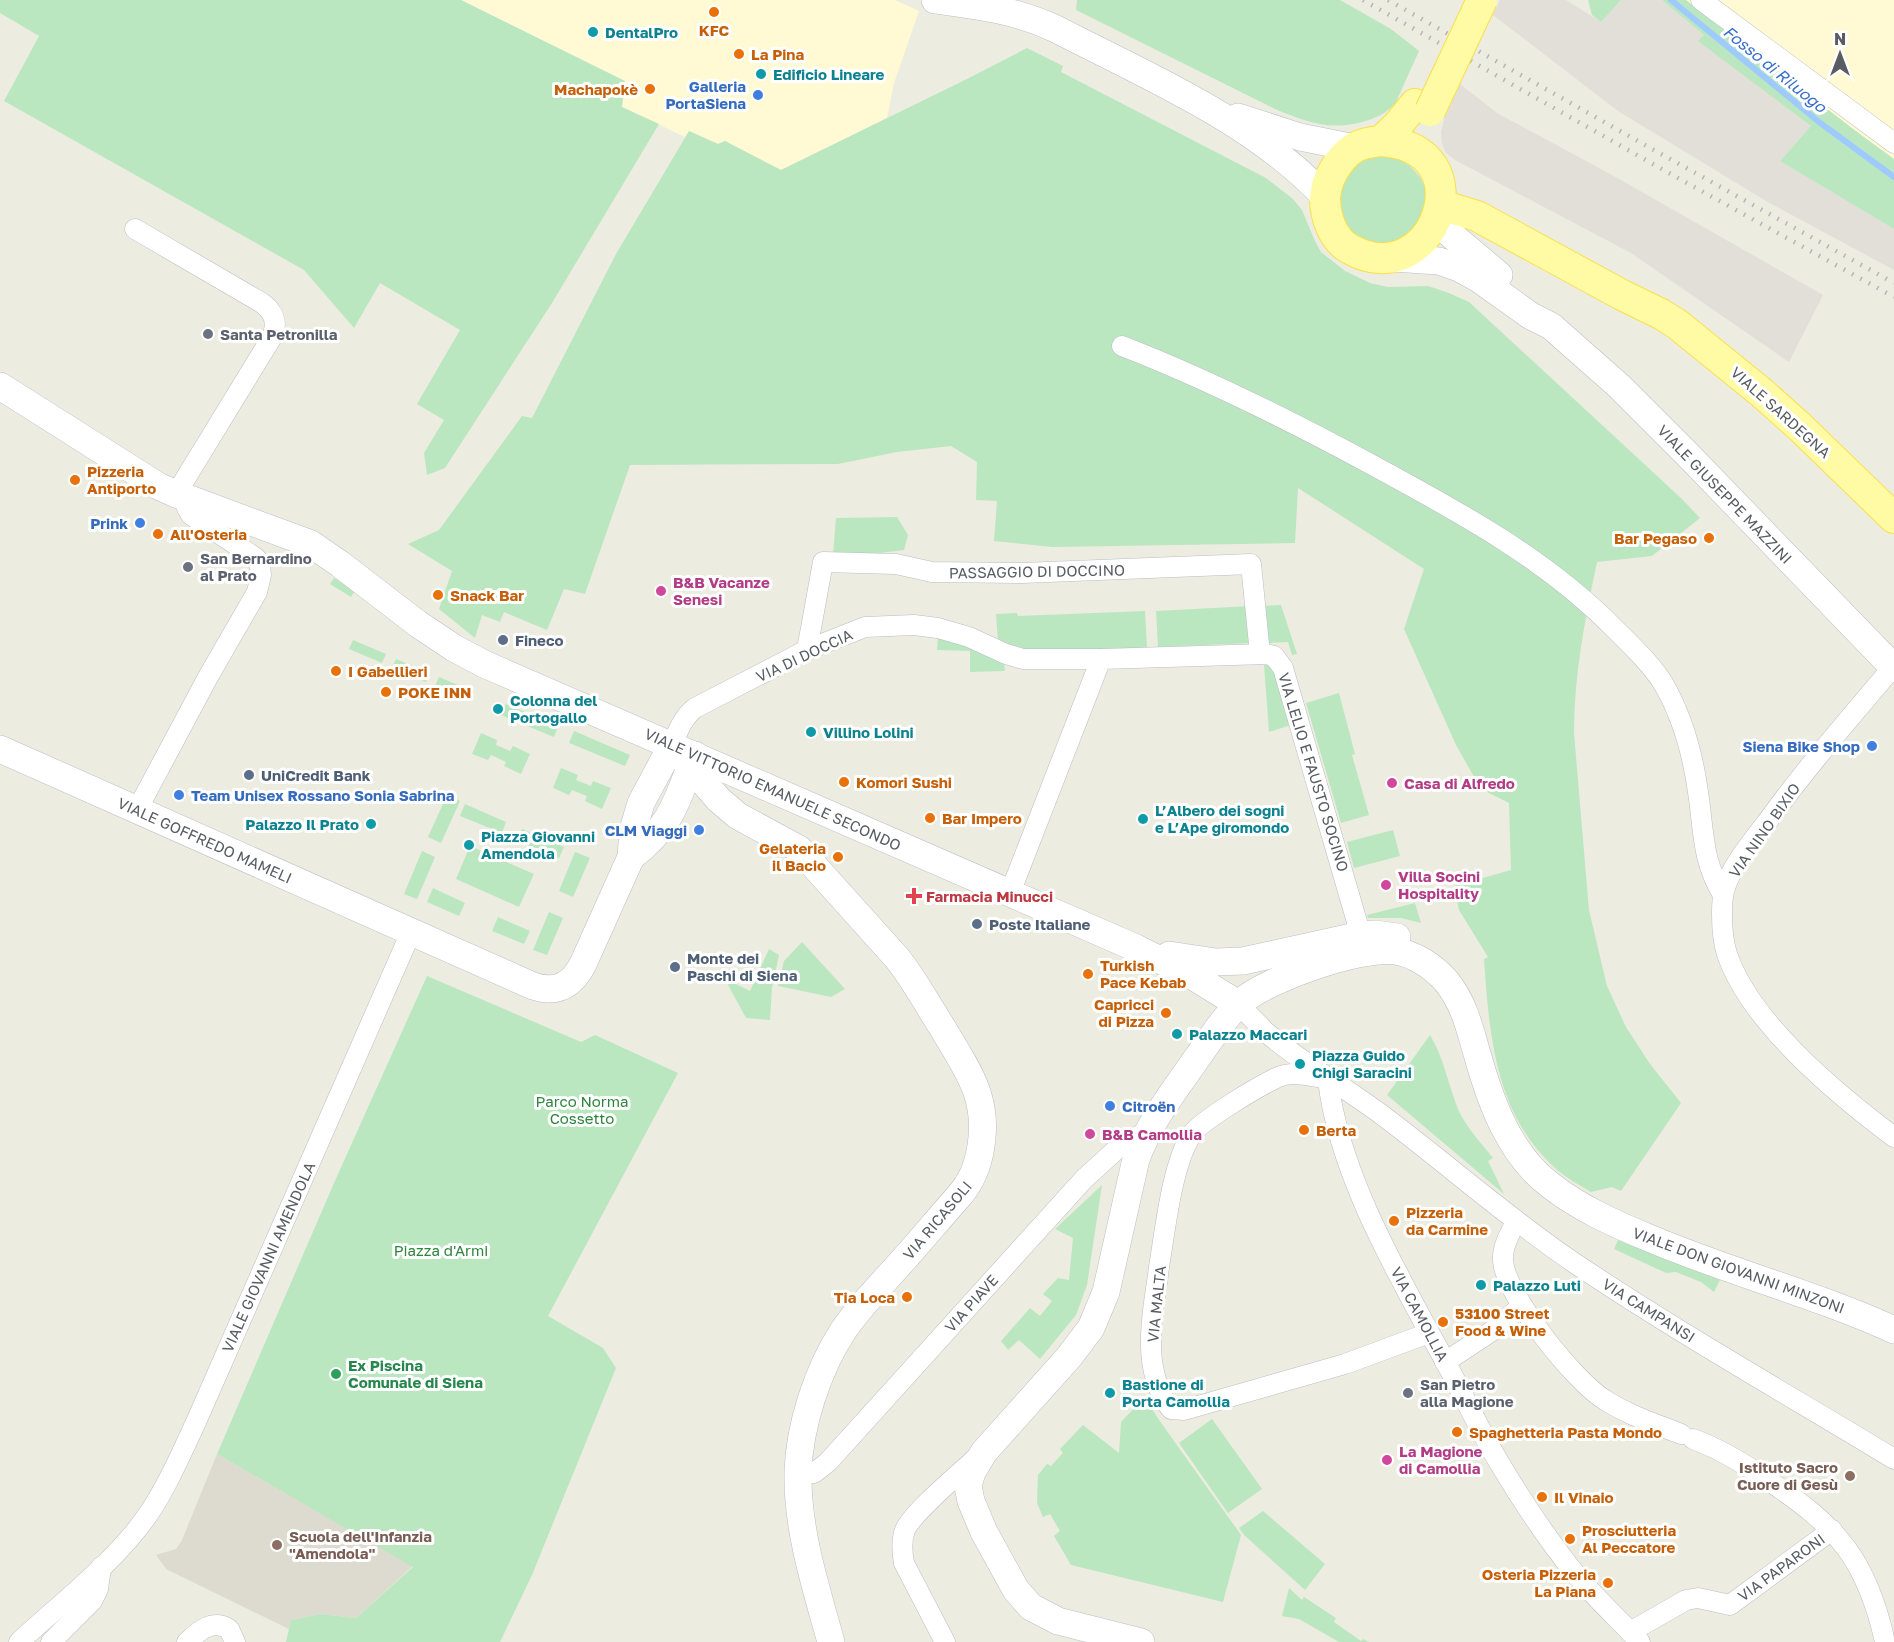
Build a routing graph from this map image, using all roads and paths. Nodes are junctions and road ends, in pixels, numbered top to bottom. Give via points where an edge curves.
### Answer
1 (935, 0) edge
2 (1046, 0) edge
3 (1463, 0) edge
4 (1482, 0) edge
5 (1701, 0) edge
6 (1056, 29) junction
7 (1423, 107) junction
8 (1210, 108) junction
9 (1894, 143) edge
10 (1368, 144) junction
11 (1428, 163) junction
12 (1325, 197) junction
13 (1438, 214) junction
14 (135, 229) dead end
15 (1393, 258) junction
16 (1661, 314) junction
17 (1551, 326) junction
18 (1122, 345) dead end
19 (0, 386) edge
20 (182, 496) junction
21 (1894, 518) edge
22 (807, 650) junction
23 (1260, 654) junction
24 (1101, 659) junction
25 (1893, 667) edge
26 (0, 749) edge
27 (686, 756) junction
28 (136, 810) junction
29 (1010, 893) junction
30 (1723, 895) junction
31 (411, 932) junction
32 (1364, 944) junction
33 (1136, 948) junction
34 (1238, 1004) junction
35 (1328, 1079) junction
36 (1148, 1130) junction
37 (1894, 1137) edge
38 (1516, 1222) junction
39 (1522, 1306) junction
40 (1894, 1330) edge
41 (1429, 1333) junction
42 (1445, 1362) junction
43 (984, 1452) junction
44 (1894, 1459) edge
45 (798, 1474) junction
46 (1832, 1530) junction
47 (101, 1568) junction
48 (1635, 1637) edge
49 (19, 1642) edge
50 (51, 1642) edge
51 (187, 1642) edge
52 (235, 1642) edge
53 (831, 1642) edge
54 (945, 1642) edge
55 (1141, 1642) edge
56 (1885, 1642) edge

1 - 6 main road via 1005,10
2 - 6 main road
3 - 7 main road
4 - 7 main road, bridge
5 - 9 street
6 - 8 main road
7 - 10 main road
7 - 11 main road
8 - 10 main road via 1300,137
8 - 12 main road via 1295,168
10 - 11 main road via 1396,142
10 - 12 main road via 1340,161
11 - 13 main road via 1440,191
11 - 16 main road, VIALE SARDEGNA via 1613,270
12 - 15 main road, VIALE GIUSEPPE MAZZINI via 1327,216 1344,246 1360,255
13 - 15 main road via 1420,242
13 - 16 main road, VIALE SARDEGNA via 1478,216
13 - 17 main road, VIALE GIUSEPPE MAZZINI
14 - 20 street via 262,303 276,322 272,337
15 - 17 main road, VIALE GIUSEPPE MAZZINI via 1439,261 1459,268
16 - 21 main road, VIALE SARDEGNA via 1762,393
17 - 25 main road, VIALE GIUSEPPE MAZZINI via 1634,401
18 - 30 street via 1244,398 1446,505 1525,554 1585,599 1652,668 1681,721 1691,753 1709,868
19 - 20 main road, VIALE VITTORIO EMANUELE SECONDO via 144,477
20 - 27 main road, VIALE VITTORIO EMANUELE SECONDO via 322,550 418,624 473,658
20 - 28 street via 191,515 256,558 260,583
22 - 23 street, PASSAGGIO DI DOCCINO via 823,562 896,564 926,571 1022,573 1251,564
22 - 24 street, VIA DI DOCCIA via 866,627 914,625 957,633 1023,659
22 - 27 street, VIA DI DOCCIA via 690,712 680,726
23 - 24 street
23 - 32 street, VIA LELIO E FAUSTO SOCINO via 1274,656 1283,668
24 - 29 street
25 - 30 street, VIA NINO BIXIO via 1753,840
26 - 28 main road, VIALE GOFFREDO MAMELI
27 - 29 main road, VIALE VITTORIO EMANUELE SECONDO
27 - 31 main road via 641,803 631,857 573,980 548,990 533,986
27 - 45 main road, VIA RICASOLI via 718,800 738,816 799,849 897,957 969,1073 983,1113 979,1157 970,1182 854,1316 835,1344 813,1397
28 - 31 main road, VIALE GOFFREDO MAMELI
29 - 33 main road, VIALE VITTORIO EMANUELE SECONDO
30 - 37 street, VIA NINO BIXIO via 1725,944 1742,987 1785,1040 1822,1077
31 - 47 street, VIALE GIOVANNI AMENDOLA via 164,1488 146,1518
32 - 33 main road via 1229,962 1188,959
32 - 34 main road, VIALE DON GIOVANNI MINZONI via 1267,985
32 - 40 main road, VIALE DON GIOVANNI MINZONI via 1416,958 1438,973 1456,994 1503,1124 1519,1152 1548,1184 1599,1215 1668,1246
33 - 34 main road, VIALE VITTORIO EMANUELE SECONDO
34 - 35 street via 1264,1031
34 - 36 main road, VIALE DON GIOVANNI MINZONI
35 - 38 street, VIA CAMPANSI via 1379,1113
35 - 41 street, VIA CAMOLLIA via 1338,1131 1359,1189
35 - 41 street, VIA MALTA via 1286,1074 1272,1080 1197,1128 1186,1144 1166,1222 1151,1331 1154,1371 1166,1402 1171,1409 1184,1410 1355,1361
36 - 43 main road, VIALE DON GIOVANNI MINZONI via 1133,1168 1106,1292 1094,1322 1069,1357
36 - 45 street, VIA PIAVE via 1118,1148 1084,1179 824,1466 814,1473
38 - 39 street via 1503,1260
38 - 44 street, VIA CAMPANSI via 1621,1293
39 - 42 street
39 - 46 street via 1589,1389 1622,1410 1714,1447 1756,1472
41 - 42 street, VIA CAMOLLIA
42 - 48 street, VIA CAMOLLIA via 1499,1463 1553,1545 1573,1572
43 - 54 street via 911,1521 903,1537 904,1563
43 - 55 main road, VIALE DON GIOVANNI MINZONI via 969,1479 971,1501 1022,1598 1058,1621
45 - 53 main road, VIA RICASOLI via 805,1538
46 - 48 street, VIA PAPARONI via 1730,1605 1698,1598 1686,1600
46 - 56 street via 1866,1580
47 - 49 street, VIALE GIOVANNI AMENDOLA
47 - 50 street via 92,1601
51 - 52 street via 202,1629 219,1624 229,1629

